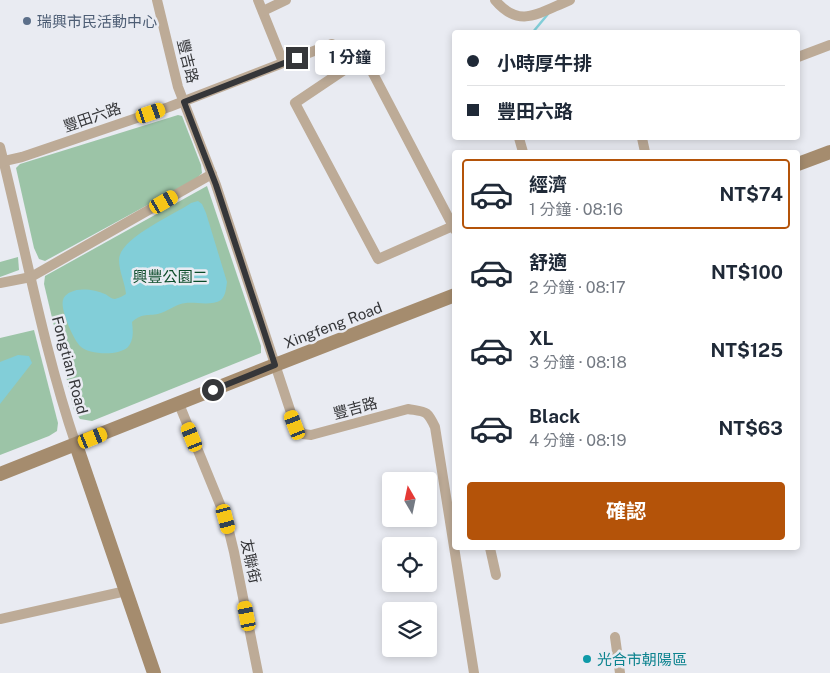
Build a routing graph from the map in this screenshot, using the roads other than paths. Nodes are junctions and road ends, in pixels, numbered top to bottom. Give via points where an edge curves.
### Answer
1 (157, 0) edge
2 (258, 0) edge
3 (286, 0) edge
4 (495, 0) edge
5 (570, 0) edge
6 (263, 12) junction
7 (332, 44) dead end
8 (830, 45) edge
9 (800, 56) edge
10 (283, 62) junction
11 (184, 102) junction
12 (0, 147) edge
13 (830, 152) edge
14 (2, 162) edge
15 (800, 163) edge
16 (212, 174) junction
17 (452, 224) edge
18 (452, 229) edge
19 (31, 277) junction
20 (0, 283) edge
21 (452, 296) edge
22 (275, 365) junction
23 (178, 404) junction
24 (76, 445) junction
25 (0, 474) edge
26 (452, 534) edge
27 (454, 550) edge
28 (490, 550) edge
29 (496, 575) dead end
30 (126, 591) junction
31 (0, 619) edge
32 (615, 637) dead end
33 (154, 673) edge
34 (258, 673) edge
35 (474, 673) edge
36 (620, 673) edge

1 - 11 street, 豐吉路
2 - 6 street
3 - 6 street
4 - 5 street via 522,18
6 - 10 street
7 - 10 street, 豐田六路
8 - 9 street
10 - 11 street, 豐田六路
11 - 14 street, 豐田六路
11 - 16 street, 豐吉路
12 - 14 street, Fongtian Road
13 - 15 main road
14 - 19 street, Fongtian Road
16 - 19 street
16 - 22 street, 豐吉路
17 - 18 street via 367,62 356,62 295,103 378,259
19 - 20 street
19 - 24 street, Fongtian Road via 64,410
21 - 22 main road, Xingfeng Road
22 - 23 main road, Xingfeng Road
22 - 26 street, 豐吉路 via 295,425 303,434 311,435 408,410 430,415 435,427
23 - 24 main road, Xingfeng Road
23 - 34 street, 友聯街 via 226,519
24 - 25 main road, Xingfeng Road
24 - 30 main road, Fongtian Road
27 - 35 street, 豐吉路
28 - 29 street
30 - 31 street
30 - 33 main road, Fongtian Road
32 - 36 street

